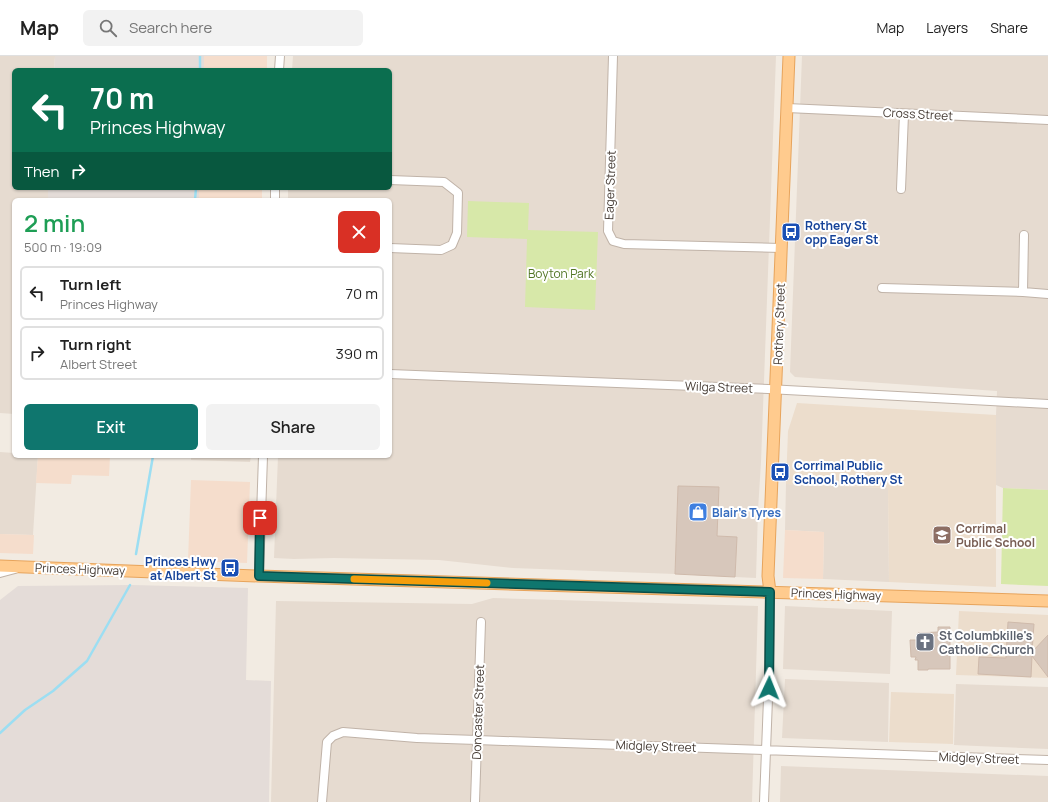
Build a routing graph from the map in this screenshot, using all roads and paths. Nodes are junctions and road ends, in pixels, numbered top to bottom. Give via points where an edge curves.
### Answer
1 (280, 56) edge
2 (613, 56) edge
3 (789, 56) edge
4 (279, 68) edge
5 (787, 108) junction
6 (904, 114) junction
7 (1048, 120) edge
8 (392, 180) edge
9 (901, 189) dead end
10 (1024, 235) dead end
11 (392, 248) edge
12 (781, 248) junction
13 (882, 288) dead end
14 (1023, 292) junction
15 (1048, 294) edge
16 (392, 374) edge
17 (776, 389) junction
18 (1048, 404) edge
19 (263, 458) edge
20 (0, 566) edge
21 (19, 567) junction
22 (0, 573) edge
23 (259, 576) junction
24 (770, 592) junction
25 (1048, 601) edge
26 (481, 622) dead end
27 (477, 740) junction
28 (766, 750) junction
29 (1048, 760) edge
30 (322, 802) edge
31 (475, 802) edge
32 (764, 802) edge

1 - 4 street
2 - 12 street, Eager Street via 608,231 613,241 624,244
3 - 5 main road, Rothery Street
5 - 6 street, Cross Street
5 - 12 main road, Rothery Street
6 - 7 street, Cross Street
6 - 9 street
8 - 11 street via 444,182 458,193 457,233 452,245 441,250
10 - 14 street
12 - 17 main road, Rothery Street
13 - 14 street
14 - 15 street
16 - 17 street, Wilga Street
17 - 18 street, Wilga Street
17 - 24 main road, Rothery Street via 768,576
19 - 23 street
20 - 21 main road, Princes Highway
21 - 22 street
21 - 23 main road, Princes Highway
23 - 24 main road, Princes Highway
24 - 25 main road, Princes Highway
24 - 28 street
26 - 27 street, Doncaster Street
27 - 28 street, Midgley Street
27 - 30 street, Midgley Street via 338,733 327,742
27 - 31 street, Doncaster Street
28 - 29 street, Midgley Street
28 - 32 street

